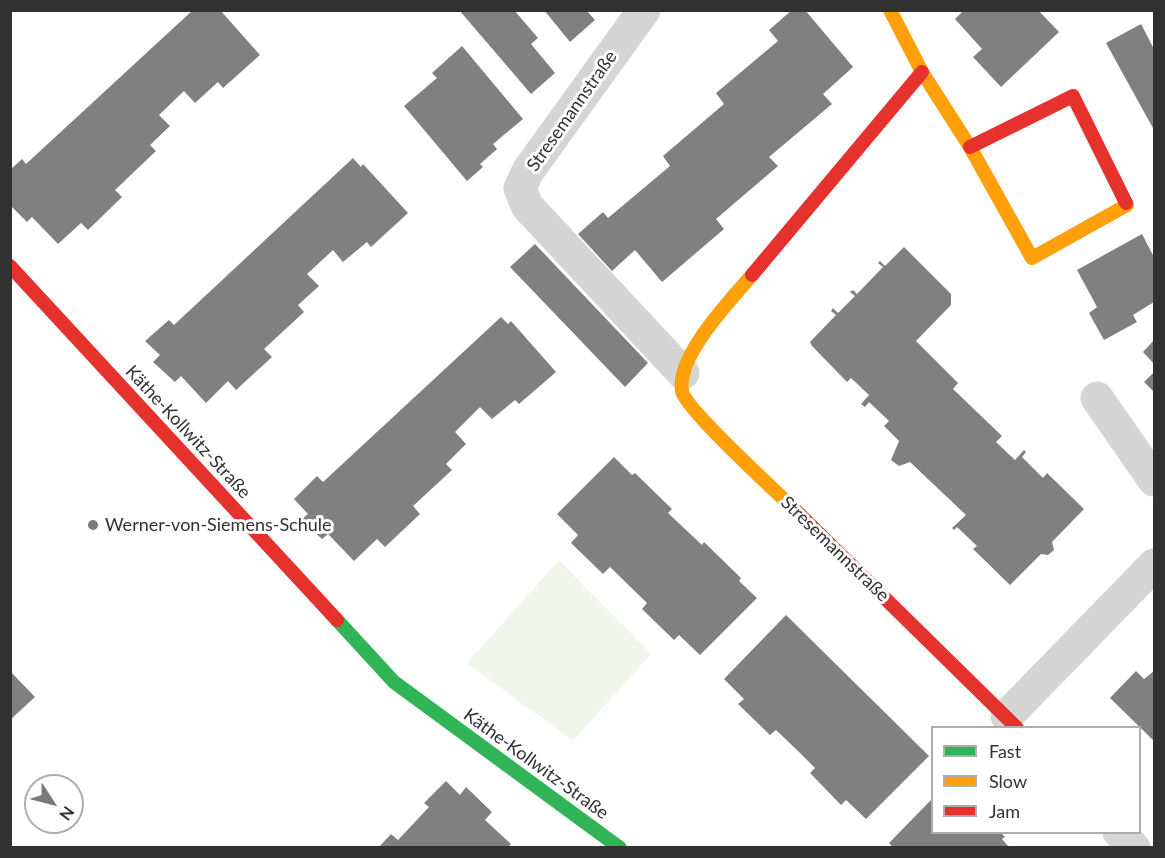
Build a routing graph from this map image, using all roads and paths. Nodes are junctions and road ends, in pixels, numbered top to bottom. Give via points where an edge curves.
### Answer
1 (644, 10) edge
2 (890, 10) edge
3 (922, 72) junction
4 (970, 147) junction
5 (10, 266) edge
6 (682, 373) junction
7 (1097, 398) dead end
8 (1155, 480) edge
9 (1155, 565) edge
10 (1012, 722) edge
11 (1121, 834) edge
12 (620, 848) edge
13 (1134, 848) edge

1 - 6 street, Stresemannstraße via 528,171 520,188 527,206
2 - 3 street
3 - 4 street
3 - 6 street via 704,332
4 - 4 street via 1032,258 1127,205 1072,96
5 - 12 street, Käthe-Kollwitz-Straße via 394,682
6 - 10 street, Stresemannstraße via 682,393 698,415
7 - 8 street
9 - 10 street, Stresemannstraße
11 - 13 street

